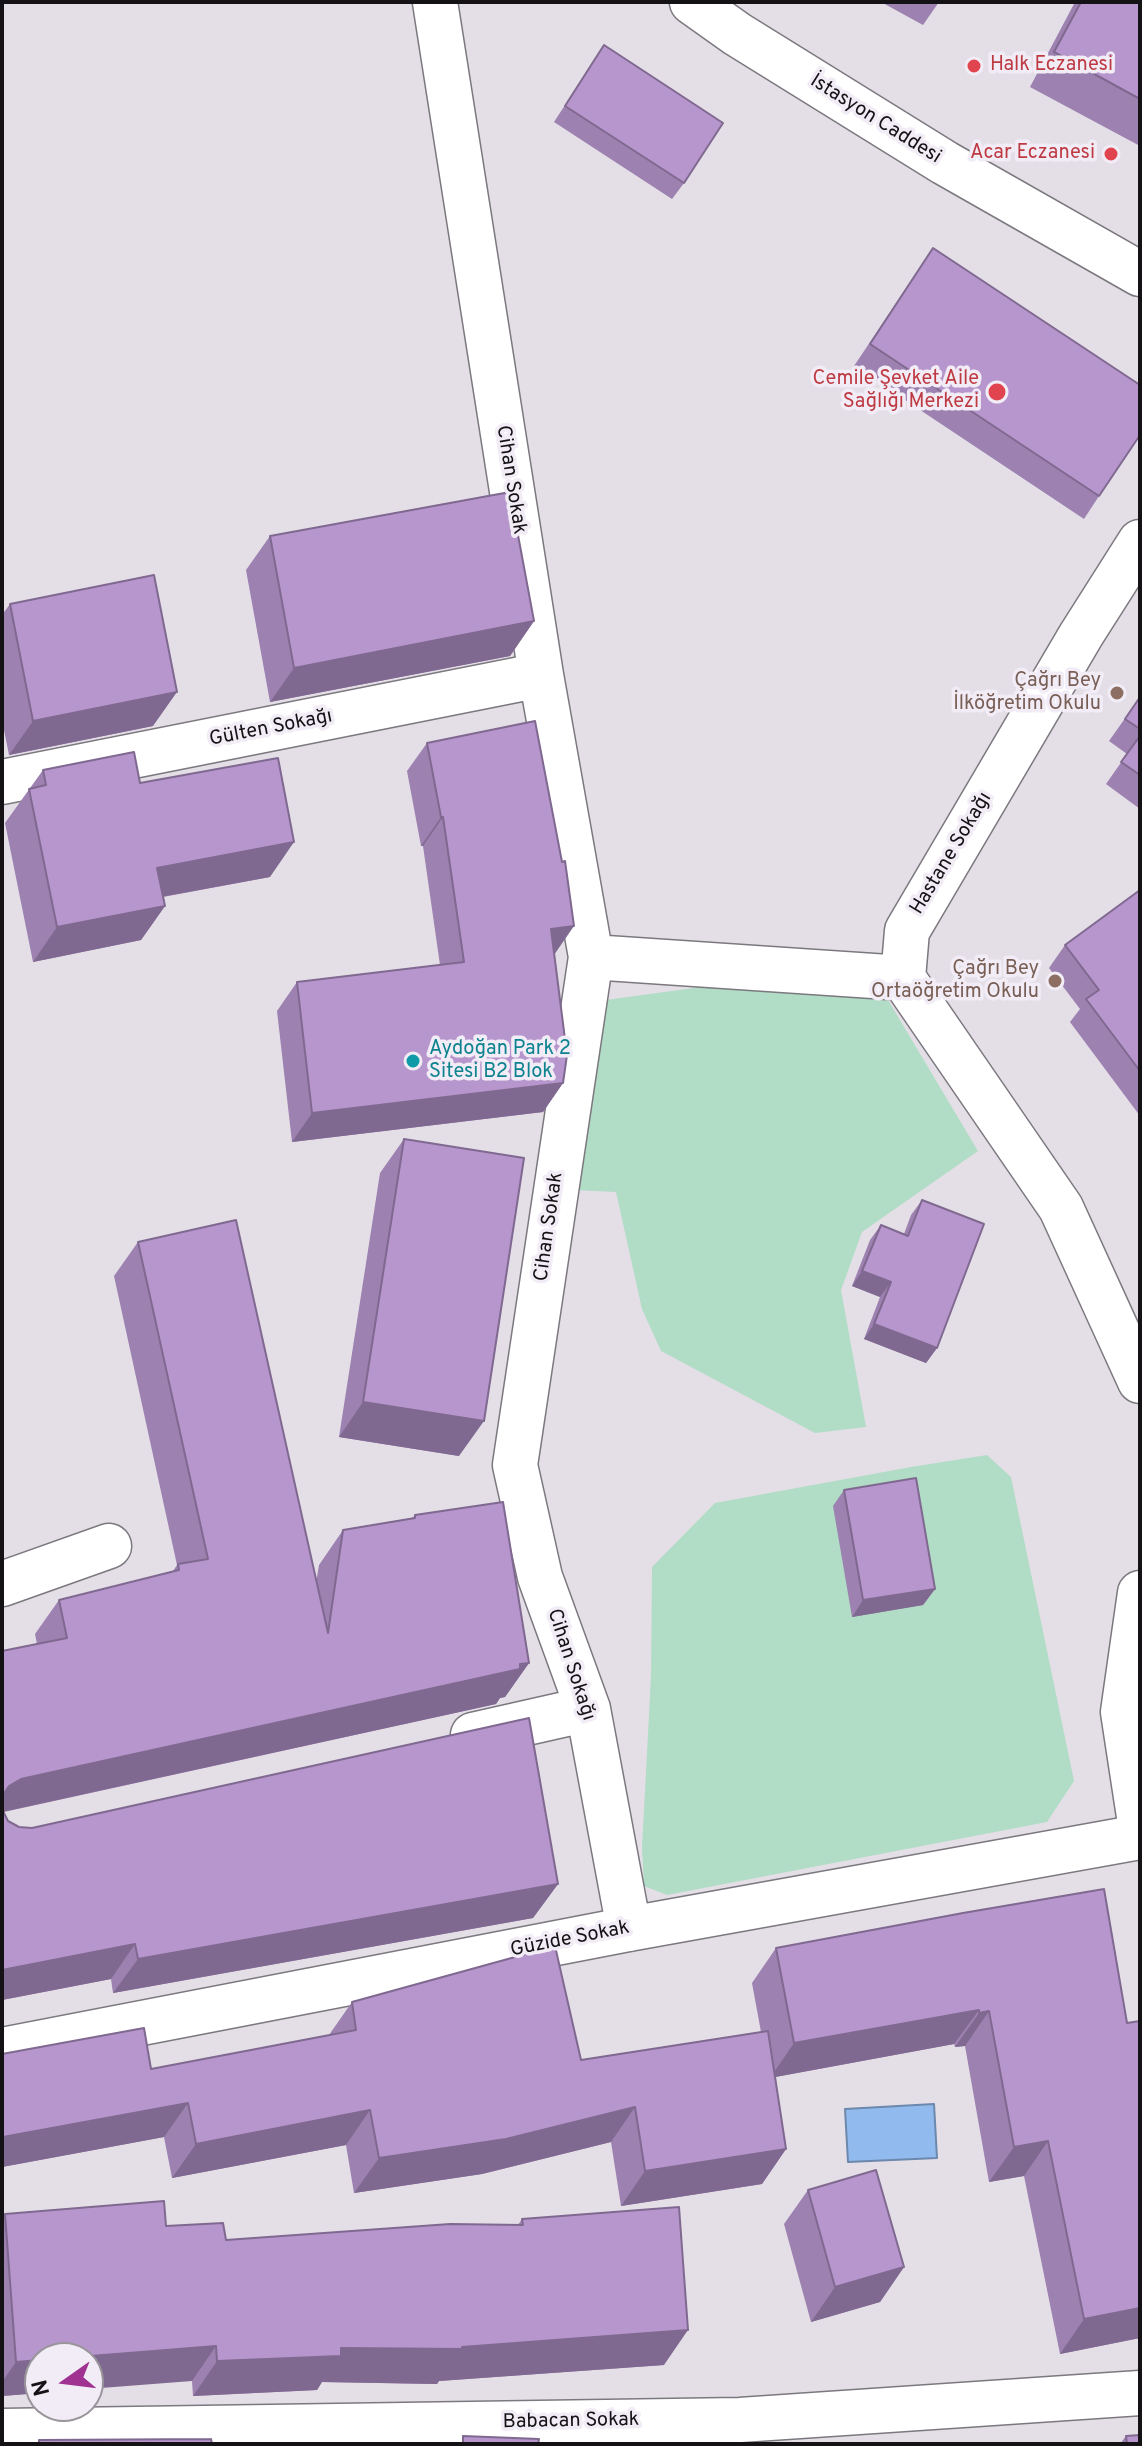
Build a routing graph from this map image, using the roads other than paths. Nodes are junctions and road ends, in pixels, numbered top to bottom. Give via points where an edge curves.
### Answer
1 (435, 2) edge
2 (655, 2) edge
3 (692, 2) edge
4 (737, 34) junction
5 (1140, 274) edge
6 (1140, 542) edge
7 (541, 675) junction
8 (2, 782) edge
9 (591, 957) junction
10 (903, 978) junction
11 (1140, 1381) edge
12 (522, 1497) joint
13 (109, 1546) dead end
14 (2, 1584) edge
15 (1140, 1593) edge
16 (588, 1709) junction
17 (434, 1743) edge
18 (1140, 1823) edge
19 (1140, 1837) edge
20 (629, 1929) junction
21 (2, 2050) edge
22 (1140, 2393) edge
23 (2, 2431) edge
24 (739, 2432) edge

1 - 7 street, Cihan Sokak
2 - 4 street, İstasyon Caddesi
3 - 4 street, İstasyon Caddesi
4 - 5 street, İstasyon Caddesi via 945,163
6 - 10 street, Hastane Sokağı via 907,931
7 - 8 street, Gülten Sokağı
7 - 9 street, Cihan Sokak
9 - 10 street
9 - 12 street, Cihan Sokak via 515,1465
10 - 11 street via 1061,1208
12 - 16 street, Cihan Sokağı via 540,1577
13 - 14 street
15 - 18 street via 1123,1712
16 - 17 street
16 - 20 street, Cihan Sokağı
19 - 20 street, Güzide Sokak
20 - 21 street, Güzide Sokak
22 - 24 street, Babacan Sokak
23 - 24 street, Babacan Sokak

